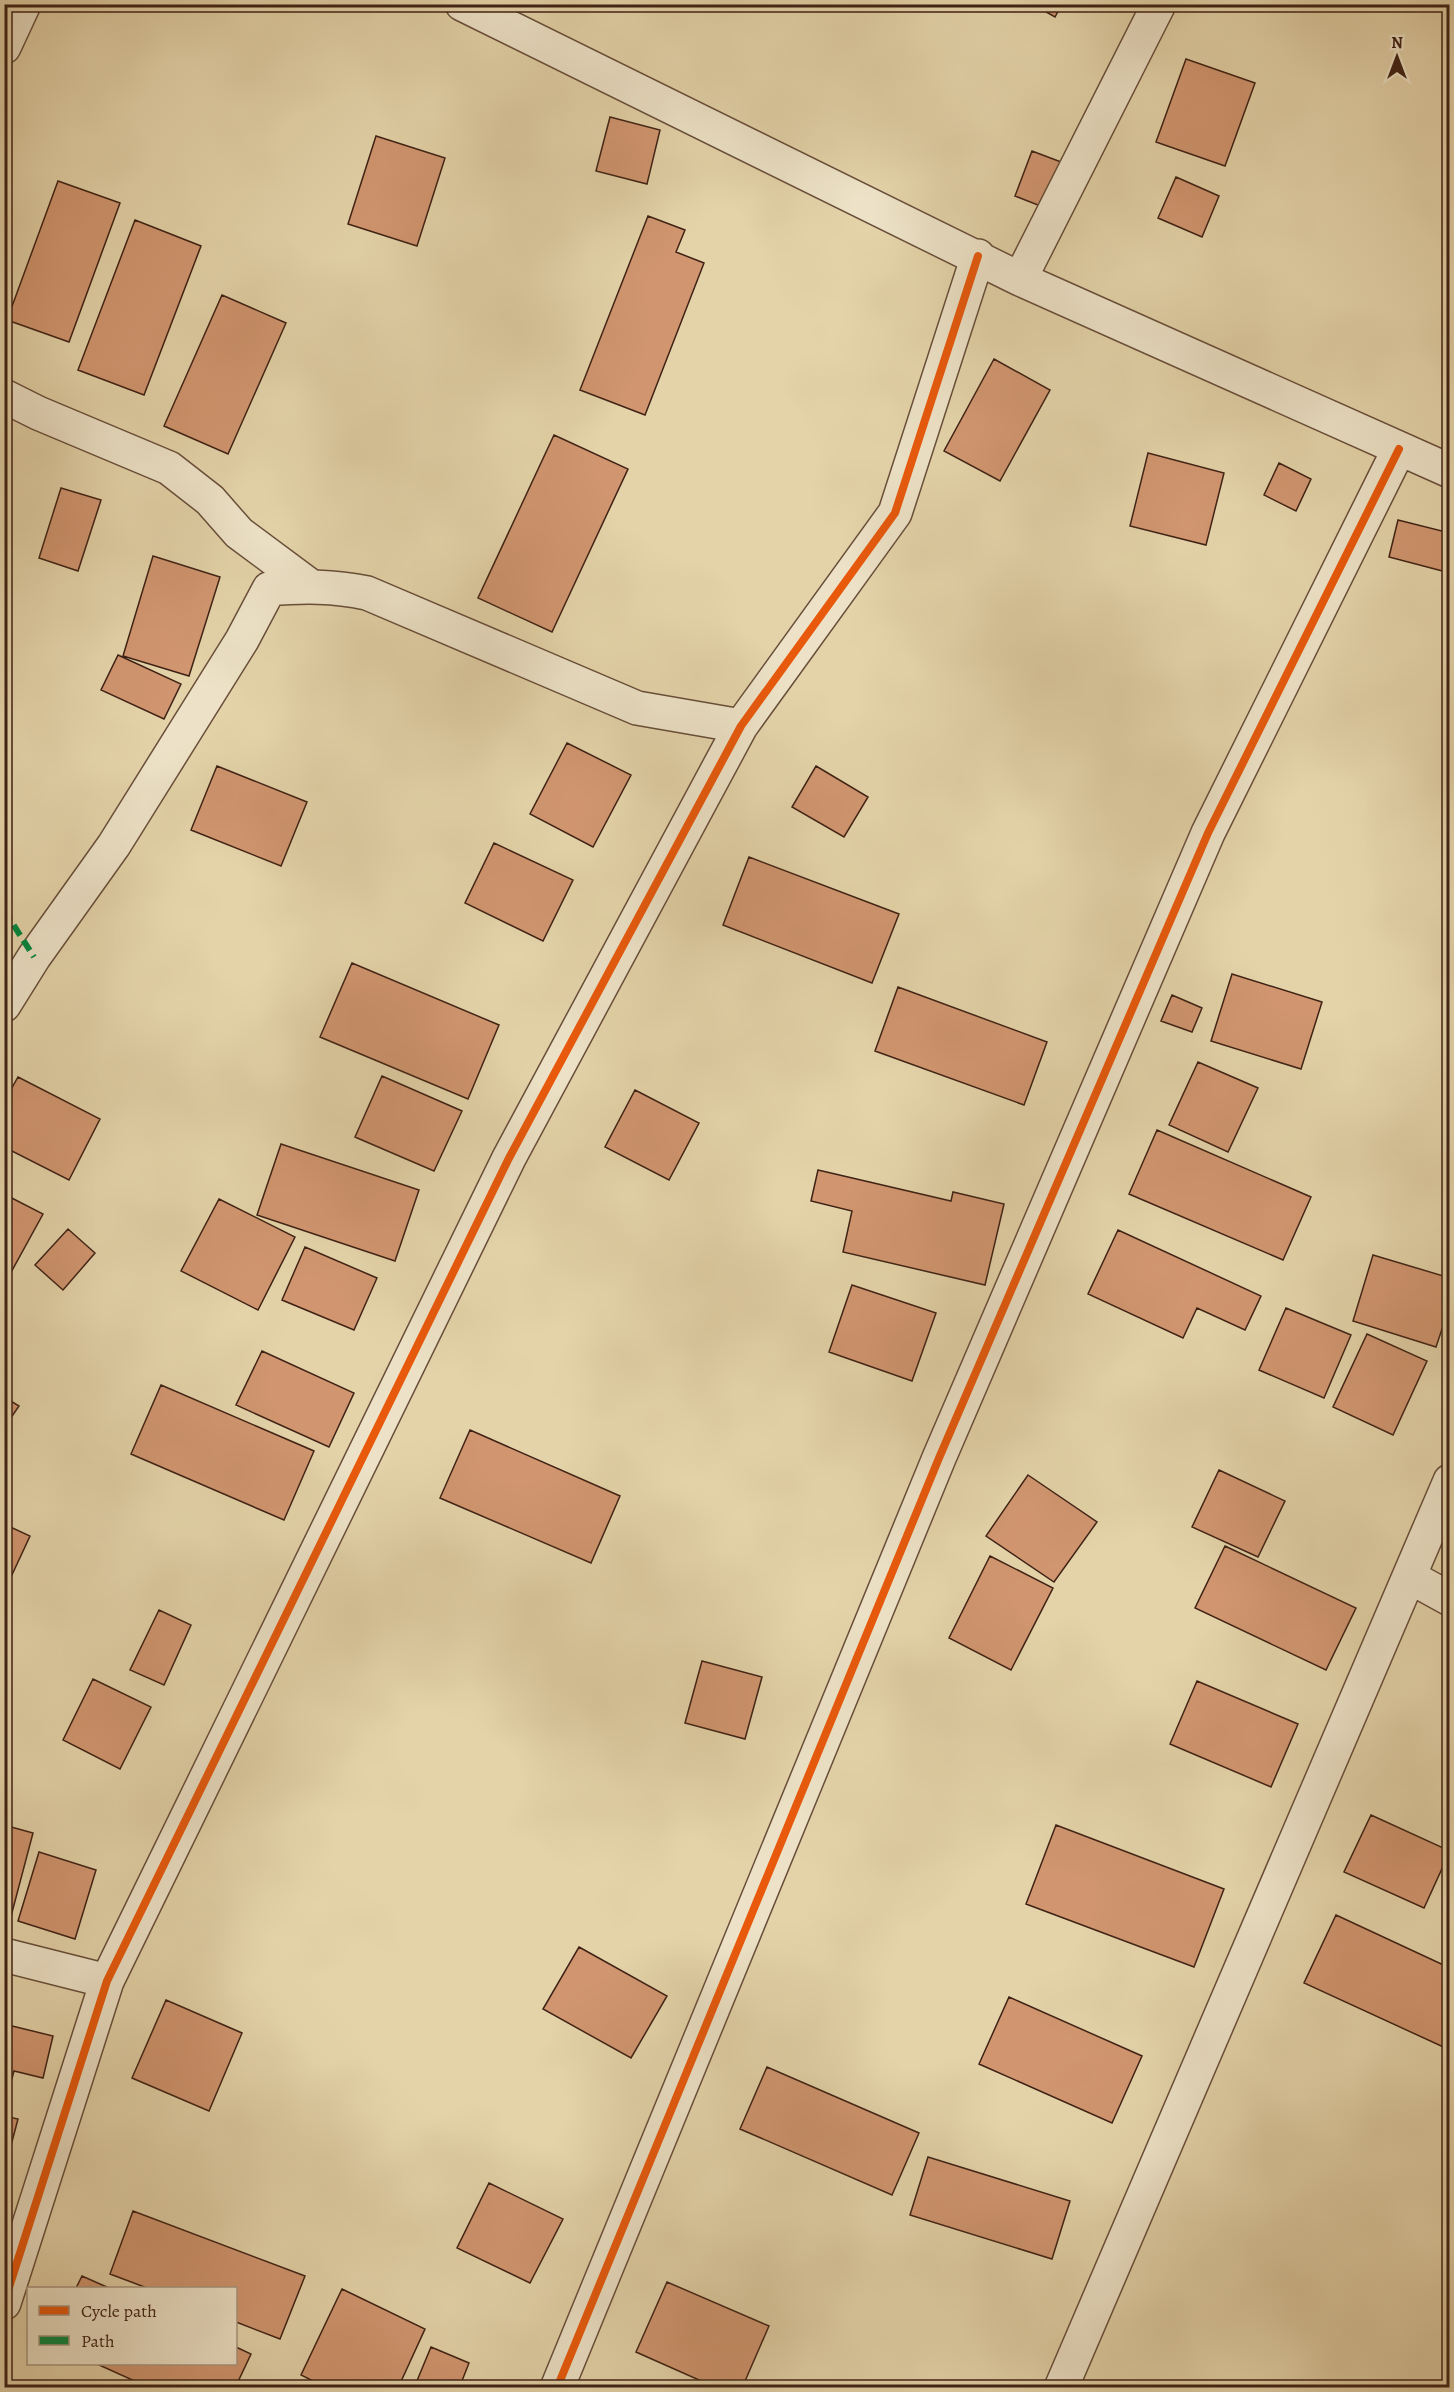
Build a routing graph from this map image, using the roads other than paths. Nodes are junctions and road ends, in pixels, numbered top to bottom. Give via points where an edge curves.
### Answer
1 (24, 4) edge
2 (462, 4) edge
3 (1159, 4) edge
4 (4, 46) edge
5 (978, 256) junction
6 (1020, 279) junction
7 (4, 396) edge
8 (1399, 449) junction
9 (1449, 471) edge
10 (309, 585) junction
11 (741, 726) junction
12 (4, 1005) edge
13 (1449, 1480) edge
14 (1410, 1577) junction
15 (1449, 1599) edge
16 (4, 1955) edge
17 (107, 1981) junction
18 (4, 2303) edge
19 (557, 2388) edge
20 (1061, 2388) edge

1 - 4 street
2 - 5 street
3 - 6 street
5 - 6 street
5 - 11 street via 895,513
6 - 8 street
7 - 10 street via 169,468 210,501 246,538
8 - 9 street
8 - 19 street via 1208,833 939,1458
10 - 11 street via 368,593 637,708
10 - 12 street via 269,589 242,640 114,845
11 - 17 street via 509,1158
13 - 14 street
14 - 15 street
14 - 20 street
16 - 17 street
17 - 18 street

